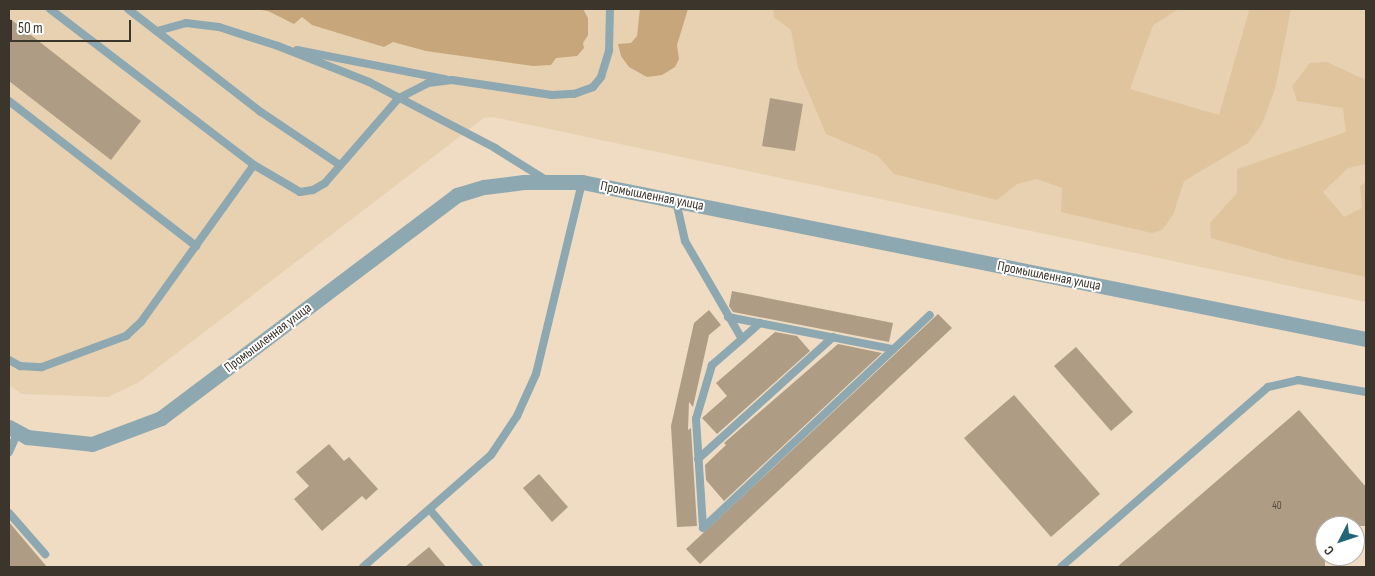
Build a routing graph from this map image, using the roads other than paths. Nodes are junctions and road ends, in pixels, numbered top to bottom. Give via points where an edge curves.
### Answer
1 (50, 9) edge
2 (128, 9) edge
3 (610, 9) edge
4 (157, 31) junction
5 (278, 46) junction
6 (452, 80) junction
7 (399, 98) junction
8 (9, 100) edge
9 (254, 165) junction
10 (340, 165) junction
11 (549, 182) junction
12 (582, 182) junction
13 (676, 201) junction
14 (196, 246) junction
15 (930, 314) dead end
16 (728, 317) junction
17 (760, 323) junction
18 (833, 337) junction
19 (742, 339) junction
20 (1366, 339) edge
21 (893, 349) junction
22 (9, 360) edge
23 (1366, 392) edge
24 (14, 430) edge
25 (9, 452) edge
26 (698, 459) junction
27 (430, 510) junction
28 (9, 514) edge
29 (45, 554) dead end
30 (364, 567) edge
31 (479, 567) edge
32 (1061, 567) edge

1 - 9 lane
2 - 4 lane
3 - 6 lane via 609,50 601,77 593,87 574,94 552,95
4 - 5 lane via 186,23 219,27
4 - 10 lane via 261,112
5 - 6 lane
5 - 7 lane
6 - 7 lane via 428,83
7 - 10 lane
7 - 11 lane via 495,148
8 - 14 lane
9 - 10 lane via 300,192 313,190 324,183
9 - 14 lane
11 - 12 street, Промышленная улица
11 - 24 street, Промышленная улица via 484,187 457,195 161,418 92,444 27,437
12 - 13 street, Промышленная улица
12 - 27 lane via 536,374 517,416 491,455
13 - 16 lane via 685,241
13 - 20 street, Промышленная улица
14 - 22 lane via 141,322 126,336 42,367 20,366
15 - 21 lane
16 - 17 lane
16 - 19 lane
17 - 18 lane
17 - 19 lane
18 - 21 lane
18 - 26 lane
19 - 26 lane via 712,365 696,419
21 - 26 lane via 703,528
23 - 32 lane via 1298,380 1268,387
24 - 25 lane
27 - 30 lane
27 - 31 lane
28 - 29 lane

